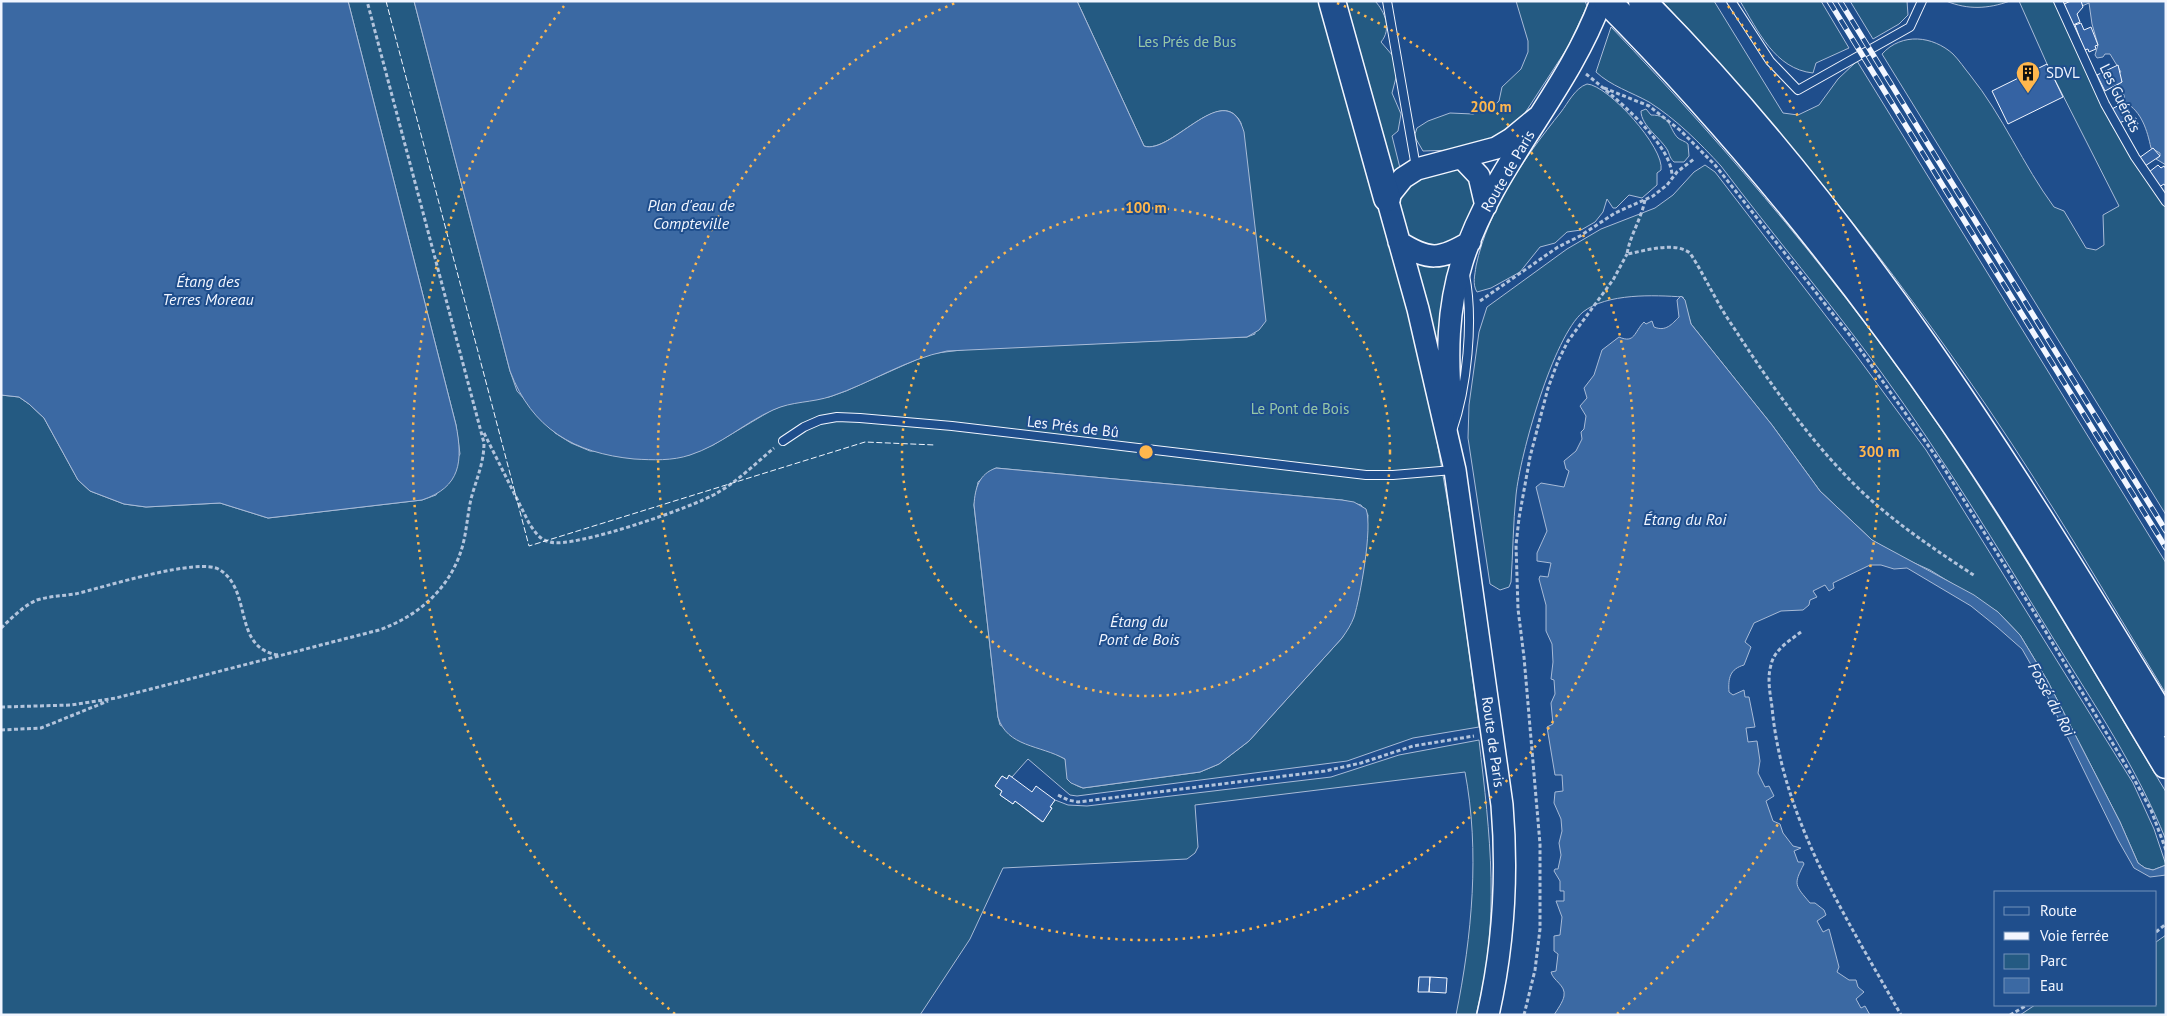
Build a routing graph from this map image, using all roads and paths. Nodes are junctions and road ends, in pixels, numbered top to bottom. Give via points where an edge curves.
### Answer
1 (366, 1) edge
2 (1332, 1) edge
3 (1387, 1) edge
4 (1601, 1) edge
5 (1607, 1) edge
6 (1731, 1) edge
7 (1922, 1) edge
8 (2058, 1) edge
9 (1644, 4) edge
10 (1573, 63) junction
11 (1604, 88) junction
12 (1539, 116) junction
13 (1462, 158) junction
14 (1694, 159) dead end
15 (1417, 169) junction
16 (1672, 176) junction
17 (1387, 198) junction
18 (1645, 200) junction
19 (2166, 202) edge
20 (1486, 206) junction
21 (1399, 242) junction
22 (1466, 251) junction
23 (1627, 254) junction
24 (1469, 309) junction
25 (479, 424) junction
26 (1452, 431) junction
27 (783, 441) joint
28 (1454, 470) junction
29 (1975, 576) dead end
30 (1, 628) edge
31 (1800, 632) dead end
32 (282, 655) junction
33 (116, 698) junction
34 (1, 707) edge
35 (2166, 722) edge
36 (1, 730) edge
37 (1492, 734) junction
38 (2166, 765) edge
39 (1058, 794) dead end
40 (2166, 850) edge
41 (2024, 1006) edge
42 (1488, 1015) edge
43 (1524, 1015) edge
44 (1901, 1015) edge
45 (2010, 1015) edge

1 - 25 path
2 - 17 highway
3 - 15 lane
4 - 10 street
5 - 38 highway via 1724,127 1799,216 1916,370 1995,485
6 - 7 lane via 1770,62 1798,90 1910,27
8 - 19 lane, Les Guérets via 2105,104 2135,157
9 - 35 highway via 1788,165 1911,324 2014,476
10 - 11 path
10 - 12 street
11 - 16 path via 1652,137 1671,167
11 - 40 path via 1649,106 1715,165 1852,338 1942,464 2037,617 2134,779 2151,810
12 - 13 street, Route de Paris via 1504,144
12 - 20 street, Route de Paris
13 - 15 street, Route de Paris
13 - 20 street via 1479,176
14 - 16 path
15 - 17 street, Route de Paris via 1403,178
16 - 18 path via 1661,190
17 - 21 street, Route de Paris
18 - 23 path via 1629,240
18 - 24 path via 1615,213 1558,247
20 - 22 street, Route de Paris
21 - 22 street via 1416,253 1435,257
21 - 28 street, Route de Paris via 1420,318
22 - 24 lane
22 - 26 street, Route de Paris via 1448,330
23 - 29 path via 1674,247 1690,253 1731,324 1822,449 1891,517
23 - 43 path via 1558,361 1532,449 1520,510 1516,545 1518,609 1540,844 1541,891 1538,951
24 - 26 lane via 1463,396
25 - 27 path via 530,526 540,538 551,543 589,537 667,515 702,501 720,491
25 - 32 path via 484,451 464,540 455,568 438,593 414,614 397,623
26 - 28 street, Route de Paris
27 - 28 lane, Les Prés de Bû via 804,426 837,417 952,426 1366,475 1393,476
28 - 37 street, Route de Paris
30 - 32 path via 37,600 145,576 212,566 225,573 236,589 254,643 265,651
31 - 44 path via 1776,654 1771,665 1769,683 1778,752 1810,844
32 - 33 path
33 - 34 path
33 - 36 path via 41,728
37 - 39 path via 1413,746 1347,766 1261,780 1078,802
37 - 42 street, Route de Paris via 1502,805 1506,882 1501,954
41 - 45 path

